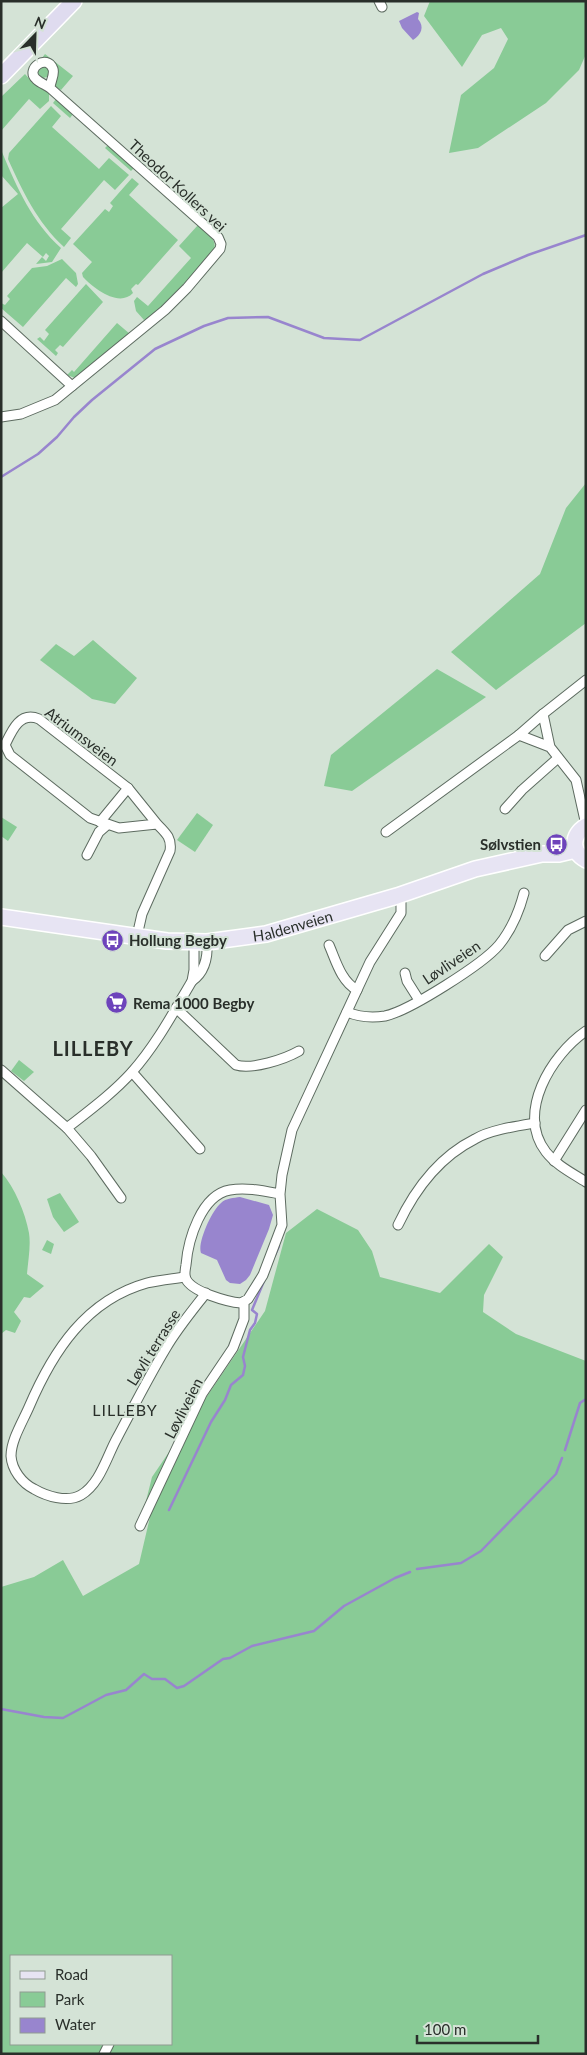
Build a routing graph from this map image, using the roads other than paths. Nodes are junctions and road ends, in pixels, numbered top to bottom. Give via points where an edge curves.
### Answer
1 (72, 1) edge
2 (1, 66) edge
3 (1, 76) edge
4 (50, 88) dead end
5 (1, 321) edge
6 (72, 386) junction
7 (1, 417) edge
8 (586, 680) edge
9 (543, 714) junction
10 (518, 734) junction
11 (550, 747) junction
12 (558, 758) junction
13 (585, 778) edge
14 (576, 780) junction
15 (128, 788) junction
16 (505, 809) dead end
17 (103, 824) junction
18 (157, 824) junction
19 (586, 826) edge
20 (386, 832) dead end
21 (87, 855) dead end
22 (581, 855) edge
23 (524, 893) dead end
24 (397, 896) junction
25 (1, 916) edge
26 (586, 921) edge
27 (137, 936) junction
28 (200, 942) junction
29 (329, 945) dead end
30 (545, 956) dead end
31 (406, 973) dead end
32 (192, 981) junction
33 (357, 990) junction
34 (419, 1000) junction
35 (176, 1008) junction
36 (347, 1012) junction
37 (586, 1031) edge
38 (299, 1051) dead end
39 (1, 1070) edge
40 (132, 1072) junction
41 (586, 1110) edge
42 (535, 1123) junction
43 (67, 1128) junction
44 (200, 1148) dead end
45 (554, 1161) junction
46 (586, 1182) edge
47 (280, 1194) junction
48 (121, 1198) dead end
49 (398, 1225) dead end
50 (185, 1277) junction
51 (206, 1293) junction
52 (244, 1303) junction
53 (140, 1526) dead end

1 - 2 highway via 56,12
1 - 3 highway
4 - 6 street, Theodor Kollers vei via 192,213 221,244 214,257 165,310
5 - 6 street
6 - 7 street, Theodor Kollers vei via 40,407
8 - 9 street
9 - 10 street
9 - 11 street
10 - 11 street
10 - 20 street
11 - 12 street
12 - 14 street
12 - 16 street
13 - 14 street
14 - 19 street
15 - 17 street
15 - 17 street, Atriumsveien via 39,719 26,716 15,725 6,745 10,755 90,818
15 - 18 street, Atriumsveien
17 - 18 street, Atriumsveien via 119,828
17 - 21 street
18 - 27 street, Atriumsveien via 169,837 170,851 142,914
19 - 22 main road via 574,843
22 - 24 main road, Haldenveien via 542,854 475,869
23 - 34 street, Løvliveien via 511,928 499,945
24 - 28 main road, Haldenveien via 266,934
24 - 33 street via 401,914 377,949
25 - 27 main road, Haldenveien
26 - 30 street via 562,936
27 - 28 main road, Haldenveien
28 - 32 street
28 - 32 street via 208,955 200,975
29 - 33 street via 345,980
31 - 34 street, Løvliveien via 407,981
32 - 35 street
33 - 36 street
34 - 36 street, Løvliveien via 401,1011 384,1016 362,1017
35 - 38 street via 236,1065 244,1068
35 - 40 street via 153,1046
36 - 47 street via 292,1130
37 - 42 street via 565,1051 545,1079 538,1097
39 - 43 street
40 - 43 street via 105,1099
40 - 44 street
41 - 45 street
42 - 45 street via 540,1142
42 - 49 street via 481,1136 449,1156 433,1169
43 - 48 street
45 - 46 street
47 - 50 street via 229,1190 212,1200 197,1221 188,1248
47 - 52 street via 282,1225 263,1274
50 - 51 street via 192,1286
50 - 51 street, Løvli terrasse via 146,1283 128,1290 98,1306 74,1328 38,1387 13,1445 12,1460 22,1481 57,1498 76,1497 88,1490 166,1346
51 - 52 street via 234,1303
52 - 53 street, Løvliveien via 244,1319 233,1348 202,1394

